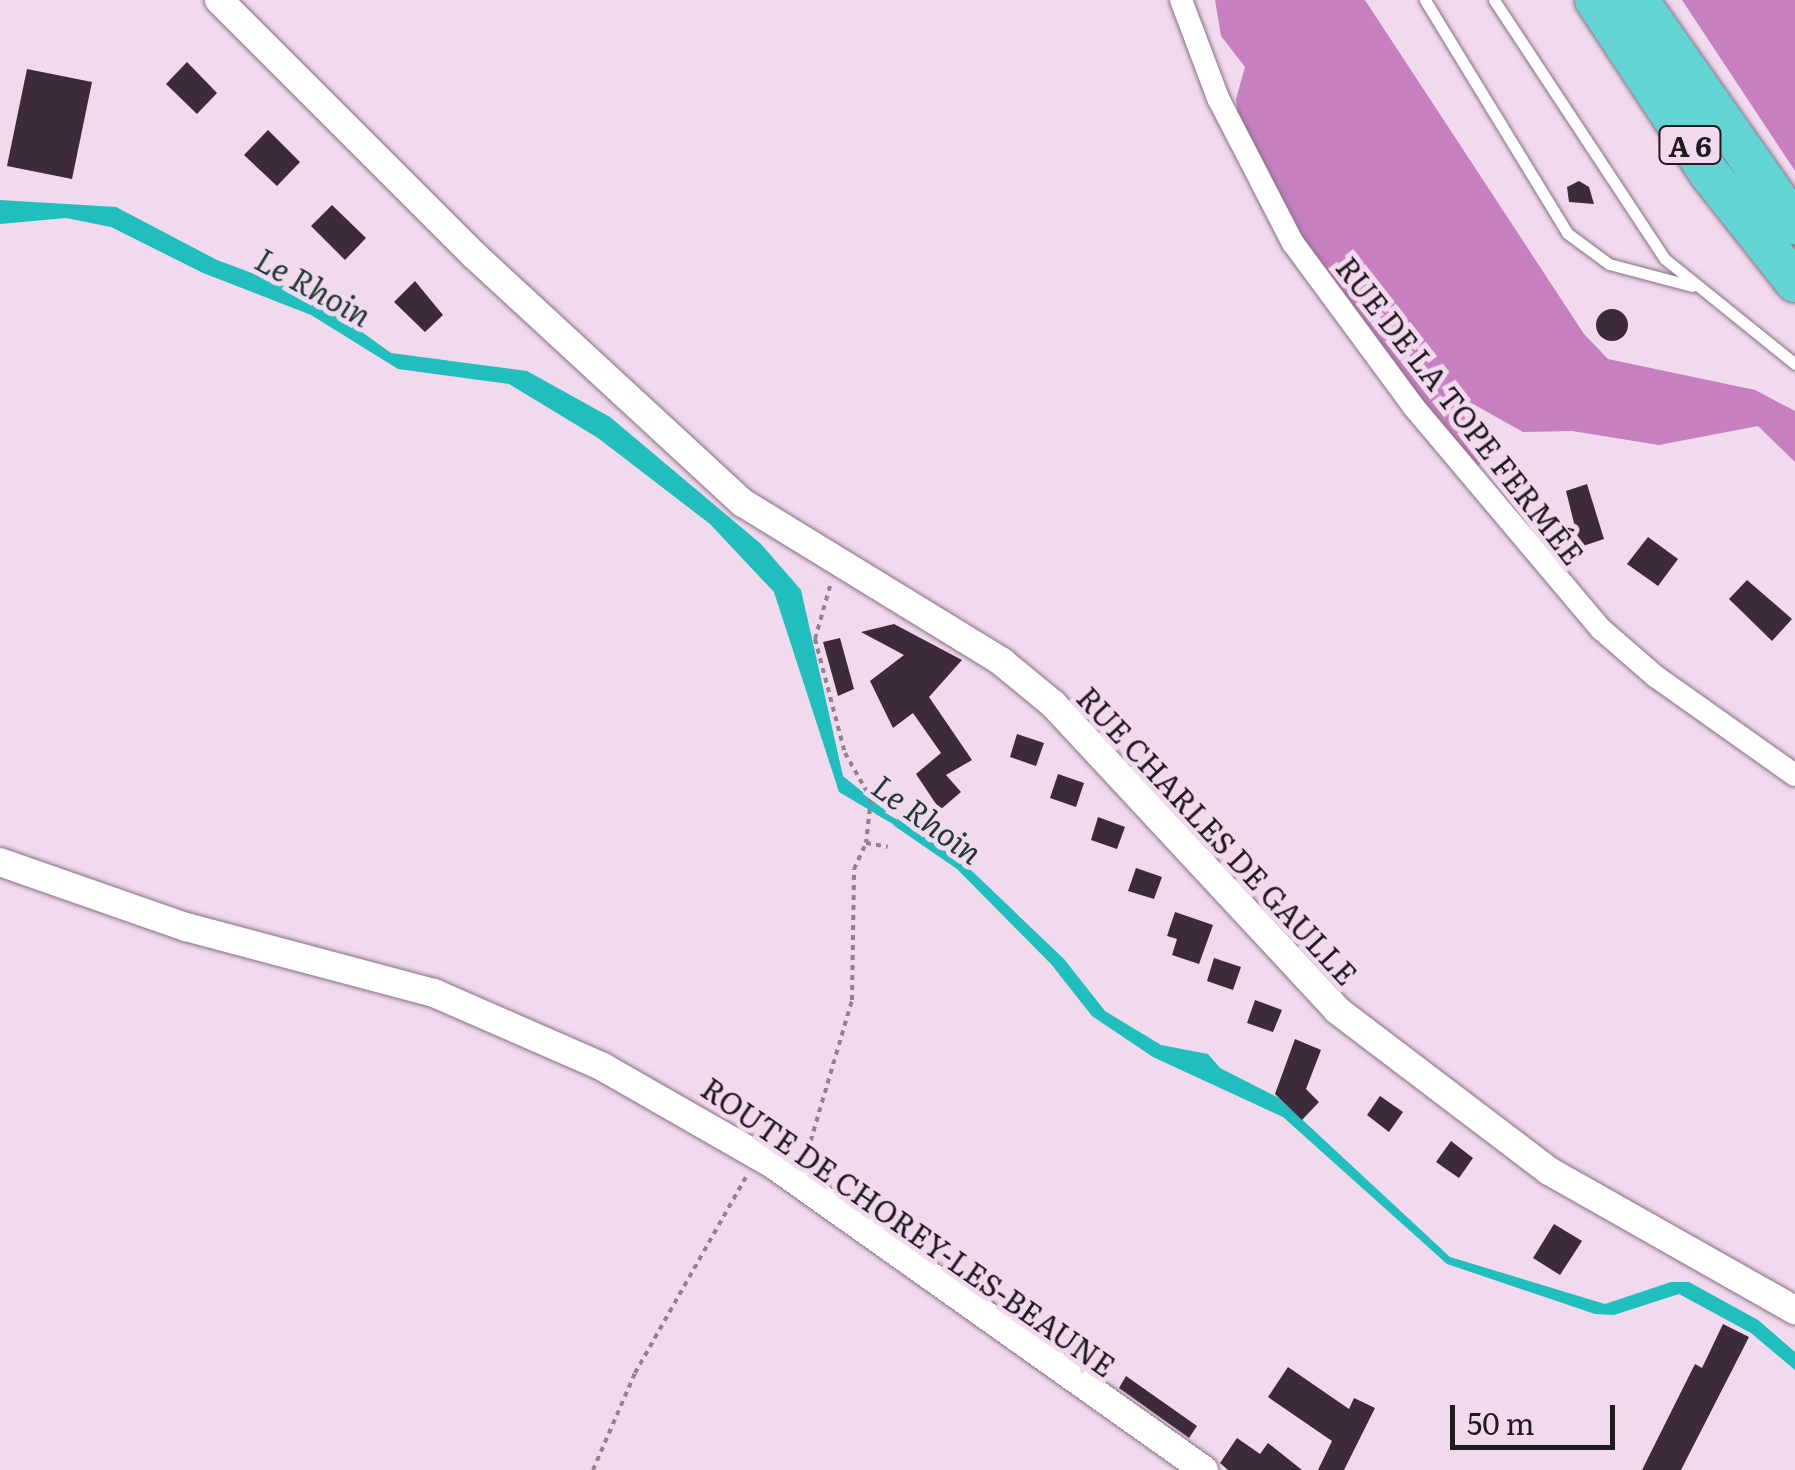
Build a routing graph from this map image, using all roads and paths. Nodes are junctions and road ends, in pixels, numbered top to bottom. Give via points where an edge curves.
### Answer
1 (219, 0) edge
2 (1181, 0) edge
3 (1425, 0) edge
4 (1494, 0) edge
5 (1596, 0) edge
6 (1638, 0) edge
7 (1795, 224) edge
8 (1795, 282) edge
9 (1692, 286) junction
10 (1795, 364) edge
11 (838, 564) junction
12 (1795, 775) edge
13 (867, 839) junction
14 (888, 847) dead end
15 (0, 862) edge
16 (759, 1156) junction
17 (797, 1181) junction
18 (1795, 1310) edge
19 (594, 1470) edge
20 (1204, 1470) edge

1 - 11 street, RUE CHARLES DE GAULLE via 605,381 743,503
2 - 12 street, RUE DE LA TOPE FERMÉE via 1218,98 1293,243 1414,406 1602,629 1655,676
3 - 9 lane via 1567,233 1609,264
4 - 9 lane via 1638,224
5 - 8 highway, A 6 via 1710,173
6 - 7 highway, A 6
9 - 10 lane
11 - 13 path via 815,639 846,753 871,799
11 - 18 street, RUE CHARLES DE GAULLE via 1002,662 1053,704 1337,1010 1548,1171
13 - 14 path
13 - 17 path via 854,870 852,1000
15 - 16 street, ROUTE DE CHOREY-LES-BEAUNE via 143,914 473,1007 670,1101
16 - 17 street, ROUTE DE CHOREY-LES-BEAUNE
16 - 19 path via 643,1358
17 - 20 street, ROUTE DE CHOREY-LES-BEAUNE

